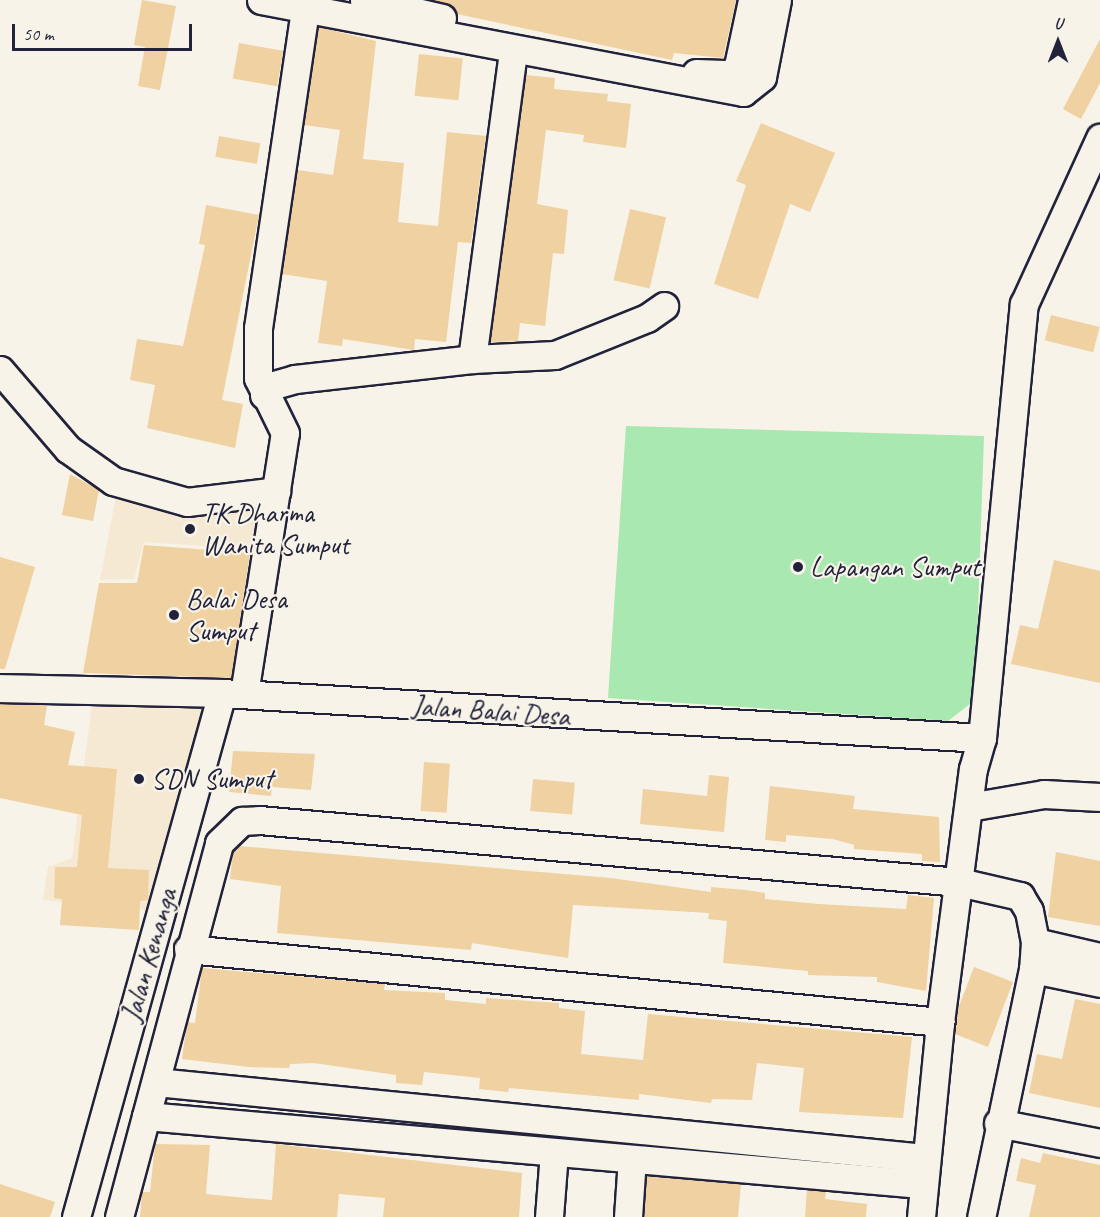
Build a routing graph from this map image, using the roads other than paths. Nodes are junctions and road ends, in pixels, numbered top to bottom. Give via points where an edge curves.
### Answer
1 (261, 0) edge
2 (364, 0) edge
3 (752, 0) edge
4 (777, 0) edge
5 (305, 9) junction
6 (513, 50) junction
7 (1100, 138) edge
8 (664, 306) dead end
9 (472, 358) junction
10 (0, 370) edge
11 (264, 395) junction
12 (276, 491) junction
13 (0, 688) edge
14 (233, 694) junction
15 (982, 738) junction
16 (1100, 797) edge
17 (969, 807) junction
18 (959, 882) junction
19 (1035, 942) junction
20 (188, 949) junction
21 (1100, 957) edge
22 (1033, 969) junction
23 (1100, 983) edge
24 (940, 1022) junction
25 (156, 1082) junction
26 (146, 1116) junction
27 (998, 1123) junction
28 (596, 1124) junction
29 (1100, 1143) edge
30 (554, 1152) junction
31 (599, 1153) junction
32 (632, 1159) junction
33 (923, 1171) junction
34 (76, 1217) edge
35 (118, 1217) edge
36 (549, 1217) edge
37 (628, 1217) edge
38 (921, 1217) edge
39 (981, 1217) edge

1 - 5 street
2 - 3 street via 718,76 731,74 738,66
4 - 6 street via 762,77 743,92
5 - 6 street
5 - 11 street, Jalan Kenanga via 258,328 258,378
6 - 9 street
7 - 15 street via 1024,304
8 - 9 street via 647,318 571,350 524,358
9 - 11 street via 295,379 274,385
10 - 12 street via 68,449 113,481 188,502
11 - 12 street, Jalan Kenanga via 285,434
12 - 14 street, Jalan Kenanga
13 - 14 street, Jalan Balai Desa
14 - 15 street, Jalan Balai Desa
14 - 34 street, Jalan Kenanga
15 - 17 street
16 - 17 street via 1044,794
17 - 18 street
18 - 19 street via 1020,896 1029,911
18 - 20 street via 242,821 219,843
18 - 24 street
19 - 21 street
19 - 22 street
20 - 24 street
20 - 25 street
22 - 23 street
22 - 27 street
24 - 33 street
25 - 26 street
25 - 28 street
26 - 30 street
26 - 35 street
27 - 29 street
27 - 39 street
28 - 31 street
28 - 33 street
30 - 31 street
30 - 36 street
31 - 32 street
32 - 33 street
32 - 37 street
33 - 38 street

